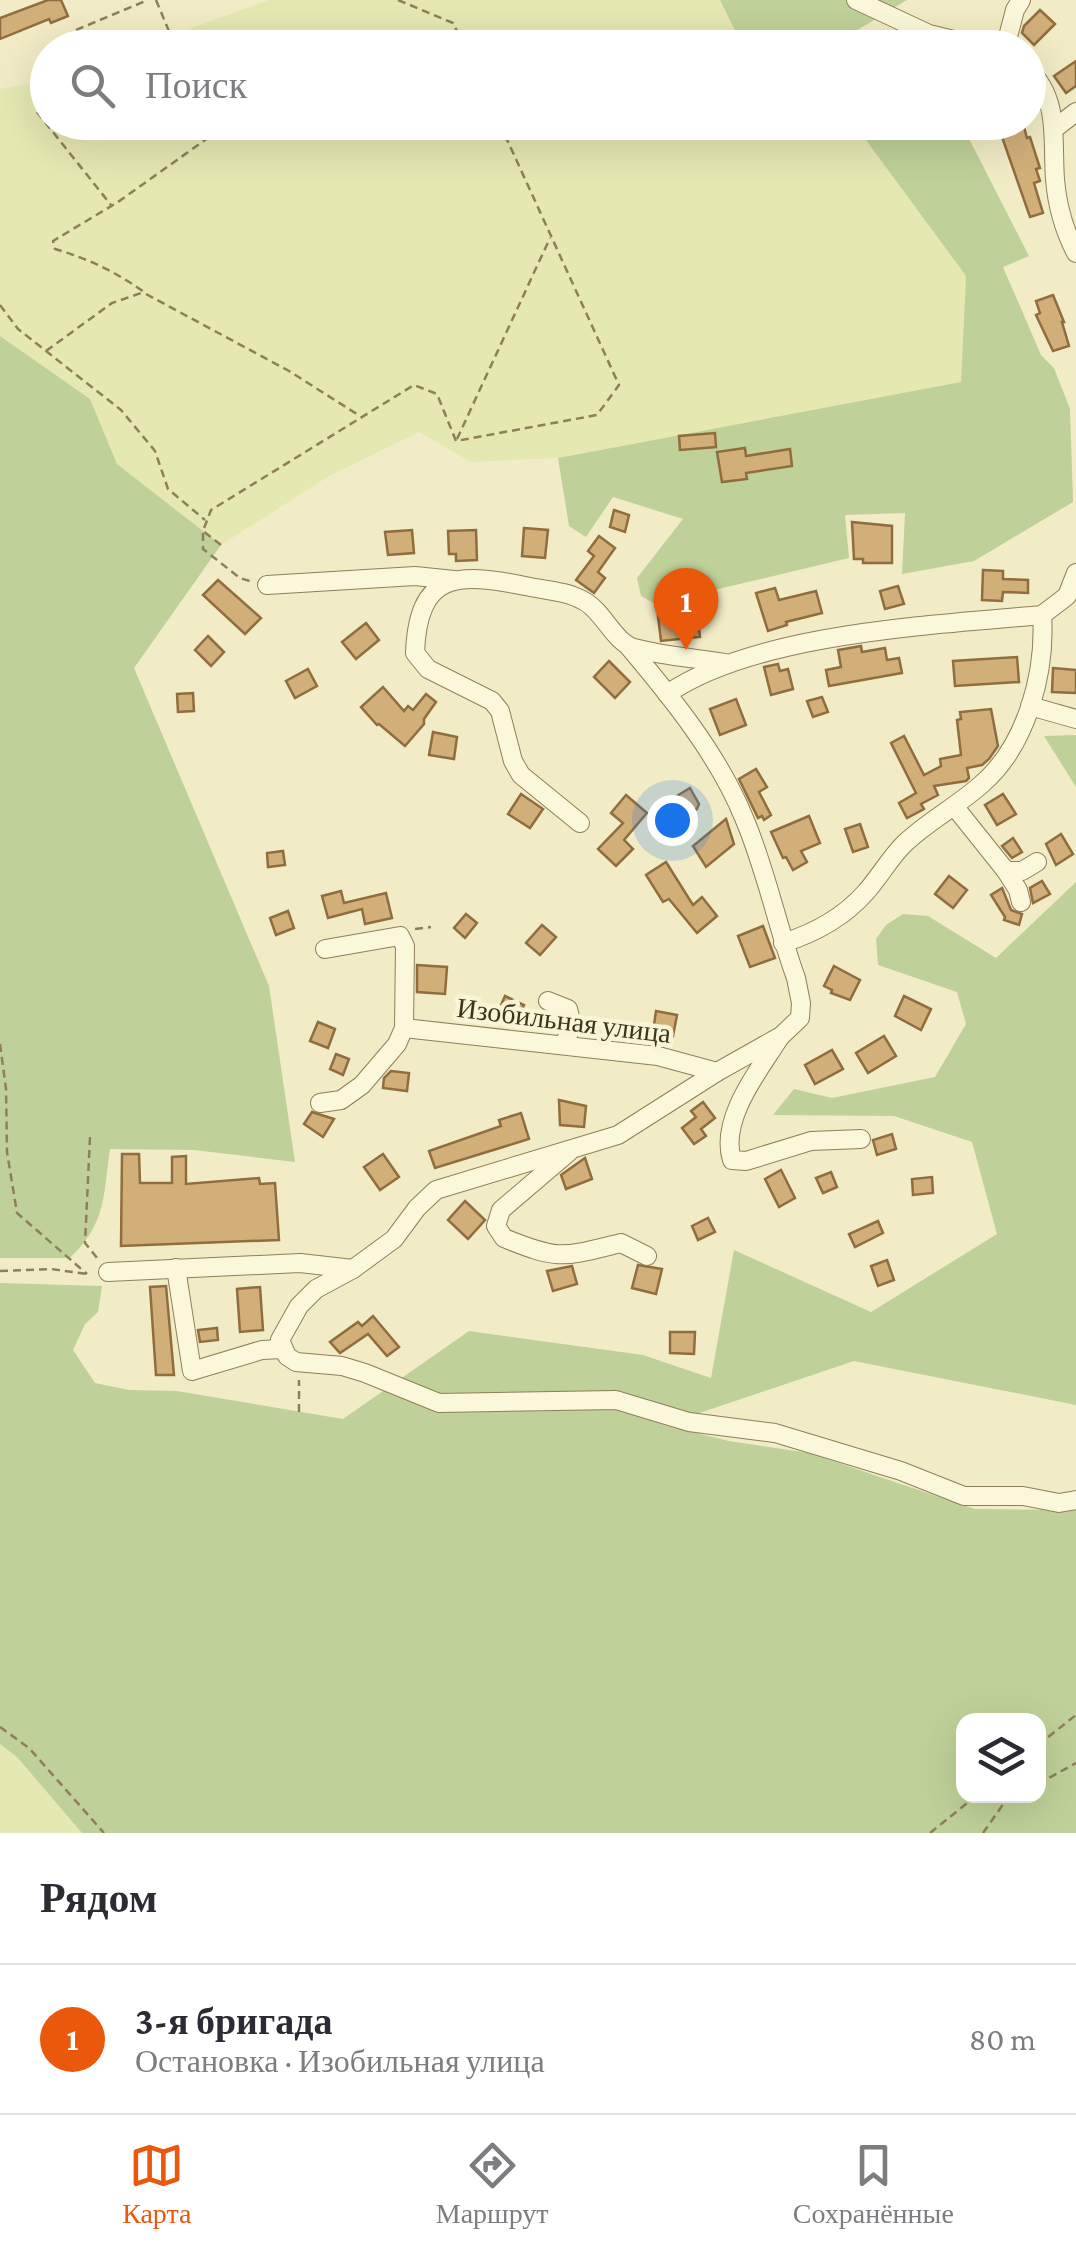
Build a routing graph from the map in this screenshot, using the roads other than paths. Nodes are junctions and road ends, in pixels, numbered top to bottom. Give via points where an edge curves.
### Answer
1 (856, 0) edge
2 (1021, 0) edge
3 (921, 30) edge
4 (1009, 30) edge
5 (1046, 94) edge
6 (1076, 112) edge
7 (1054, 129) junction
8 (1076, 253) edge
9 (1076, 573) edge
10 (454, 580) junction
11 (266, 585) road end
12 (1042, 615) junction
13 (629, 647) junction
14 (725, 663) junction
15 (667, 694) junction
16 (1030, 706) junction
17 (1076, 719) edge
18 (954, 806) junction
19 (580, 823) dead end
20 (1037, 862) dead end
21 (1006, 871) junction
22 (1021, 902) dead end
23 (783, 944) junction
24 (325, 949) dead end
25 (548, 1001) dead end
26 (404, 1028) junction
27 (781, 1036) junction
28 (564, 1044) junction
29 (717, 1072) junction
30 (320, 1103) dead end
31 (861, 1139) dead end
32 (574, 1149) junction
33 (647, 1256) dead end
34 (176, 1268) junction
35 (354, 1269) junction
36 (108, 1272) road end
37 (283, 1348) junction
38 (1076, 1500) edge

1 - 3 street
2 - 4 street
5 - 7 street
6 - 7 street
7 - 8 street via 1056,192
9 - 12 street via 1067,596
10 - 11 street via 415,576
10 - 13 street via 573,596 600,613
10 - 19 street via 434,590 420,610 414,653 428,669 492,701 521,775
12 - 14 street via 832,638
12 - 16 street
13 - 14 street
13 - 15 street
14 - 15 street
15 - 23 street via 746,820
16 - 17 street
16 - 18 street via 1000,765
18 - 21 street
18 - 23 street via 903,845 850,908
20 - 21 street via 1022,872
21 - 22 street
23 - 27 street via 801,1003 800,1018
24 - 26 street via 400,936
25 - 28 street via 568,1010 572,1025
26 - 28 street, Изобильная улица
26 - 30 street via 362,1085 342,1100
27 - 29 street
27 - 31 street via 736,1116 732,1160 746,1162 812,1141
28 - 29 street, Изобильная улица via 658,1056
29 - 32 street via 618,1135
32 - 33 street via 501,1210 499,1232 552,1256 620,1243
32 - 35 street via 436,1190 394,1239
34 - 35 street
34 - 36 street
34 - 37 street via 192,1371
35 - 37 street via 306,1298 290,1318
37 - 38 street via 296,1362 354,1370 439,1403 616,1400 689,1422 775,1433 964,1496

